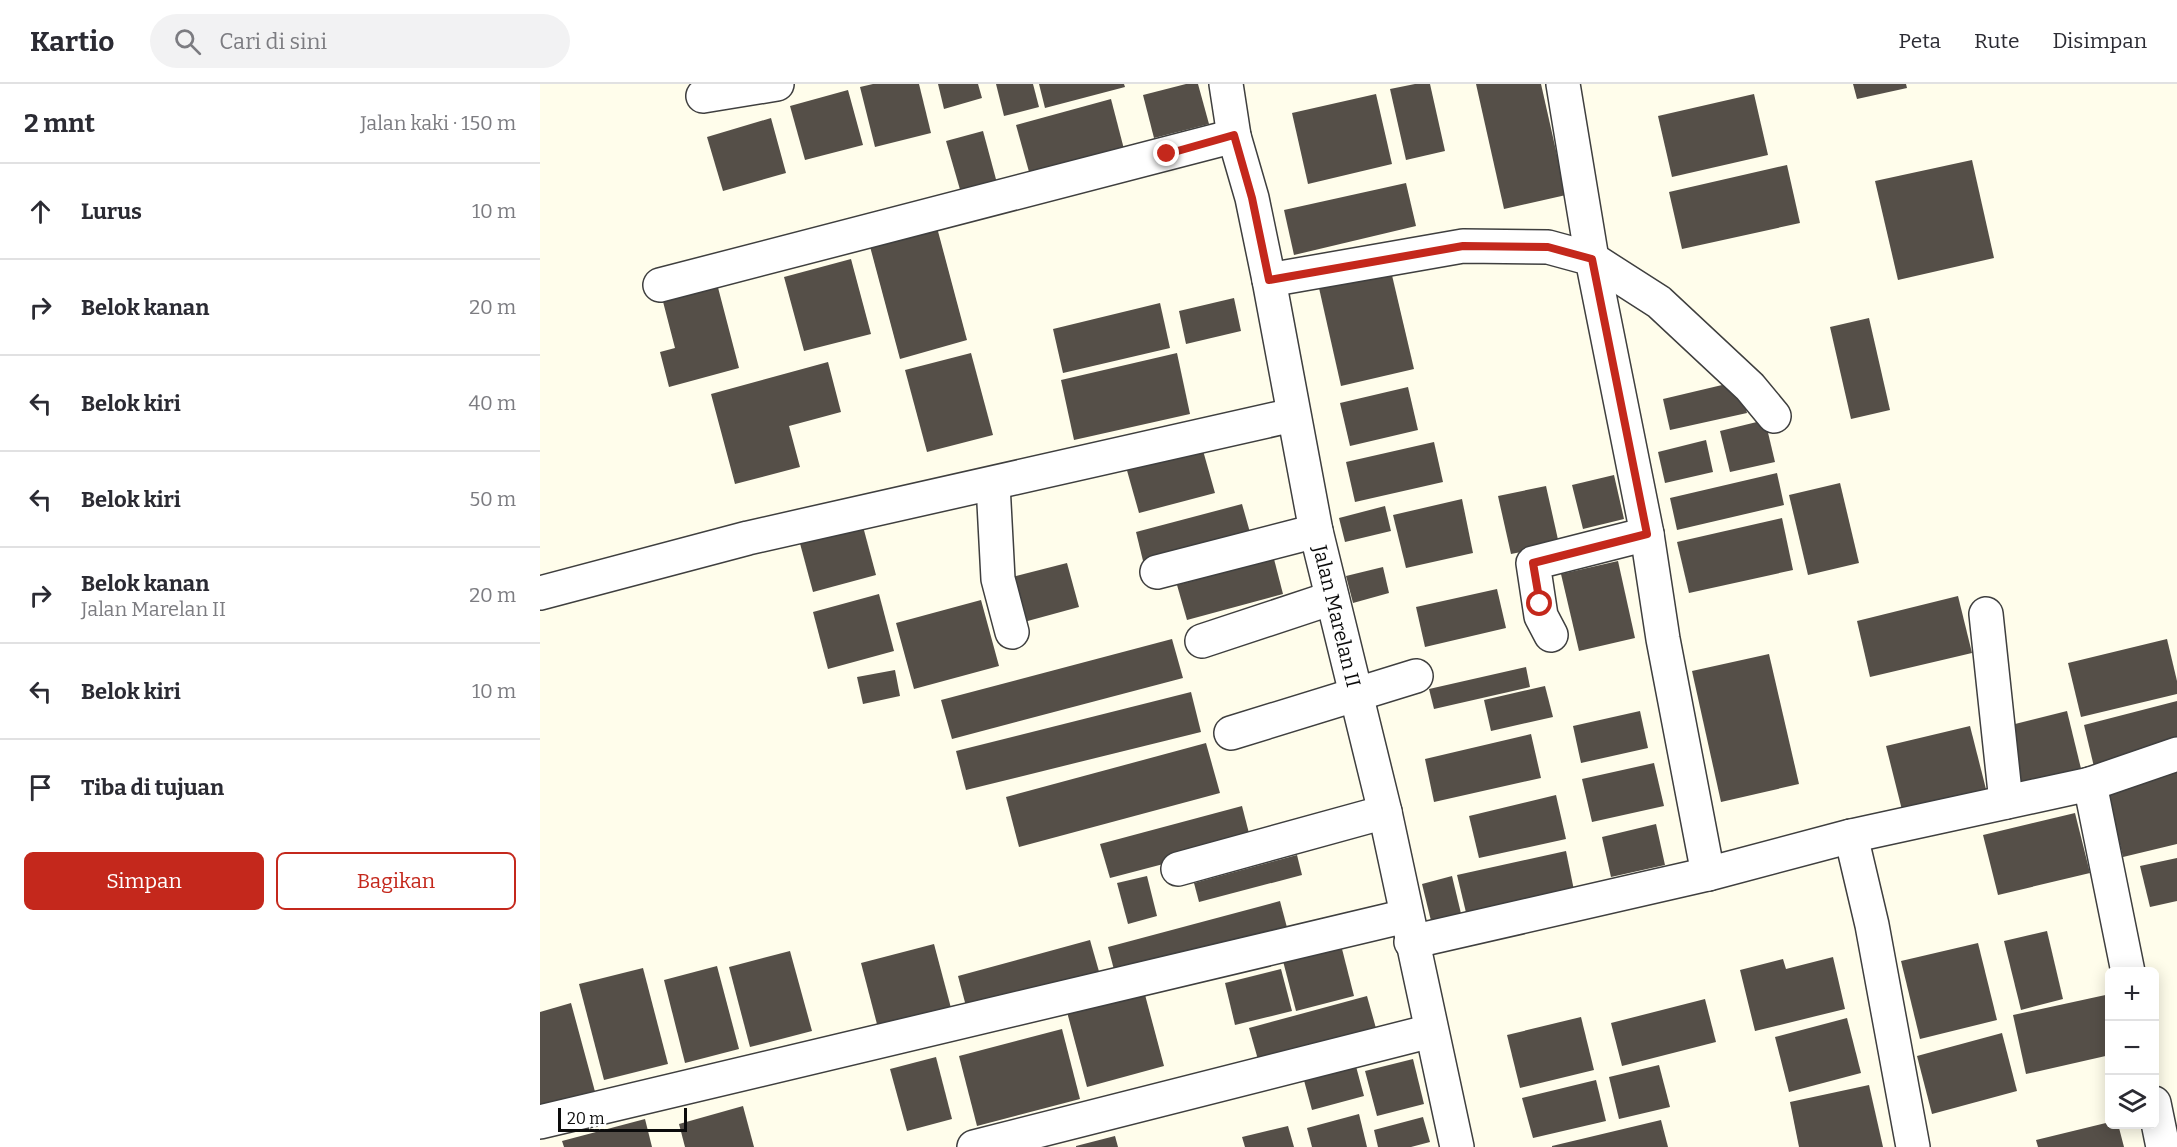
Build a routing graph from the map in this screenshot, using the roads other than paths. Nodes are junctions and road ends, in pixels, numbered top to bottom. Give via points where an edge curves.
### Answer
1 (777, 84) edge
2 (1227, 84) edge
3 (1563, 84) edge
4 (703, 96) dead end
5 (1234, 135) junction
6 (1592, 259) junction
7 (1269, 280) junction
8 (660, 285) dead end
9 (1293, 415) junction
10 (1774, 416) dead end
11 (993, 484) junction
12 (1316, 531) junction
13 (1647, 534) junction
14 (1157, 572) dead end
15 (540, 592) edge
16 (1332, 598) junction
17 (1986, 614) dead end
18 (1012, 632) dead end
19 (1551, 635) dead end
20 (1202, 641) dead end
21 (1416, 676) dead end
22 (1356, 694) junction
23 (1231, 733) dead end
24 (2177, 754) edge
25 (2090, 784) junction
26 (2006, 802) junction
27 (1385, 812) junction
28 (1851, 836) junction
29 (1178, 869) dead end
30 (1708, 874) junction
31 (1409, 929) junction
32 (2127, 967) edge
33 (1431, 1031) junction
34 (540, 1122) edge
35 (2159, 1127) edge
36 (974, 1147) edge
37 (1457, 1147) edge
38 (1913, 1147) edge
39 (2163, 1147) edge

1 - 4 street
2 - 5 street, Jalan Marelan II
3 - 6 street
5 - 7 street, Jalan Marelan II
5 - 8 street
6 - 7 street via 1548,247 1463,246
6 - 10 street via 1659,302 1743,380
6 - 13 street
7 - 9 street, Jalan Marelan II
9 - 11 street
9 - 12 street, Jalan Marelan II
11 - 15 street via 748,538
11 - 18 street via 998,579
12 - 14 street
12 - 16 street, Jalan Marelan II
13 - 19 street via 1533,563 1541,615
13 - 30 street
16 - 20 street
16 - 22 street, Jalan Marelan II
17 - 26 street
21 - 22 street
22 - 23 street
22 - 27 street, Jalan Marelan II
24 - 25 street
25 - 26 street
25 - 32 street
26 - 28 street
27 - 29 street
27 - 31 street, Jalan Marelan II
28 - 30 street
28 - 38 street via 1872,925
30 - 31 street
31 - 33 street, Jalan Marelan II
31 - 34 street
33 - 36 street
33 - 37 street, Jalan Marelan II
35 - 39 street

